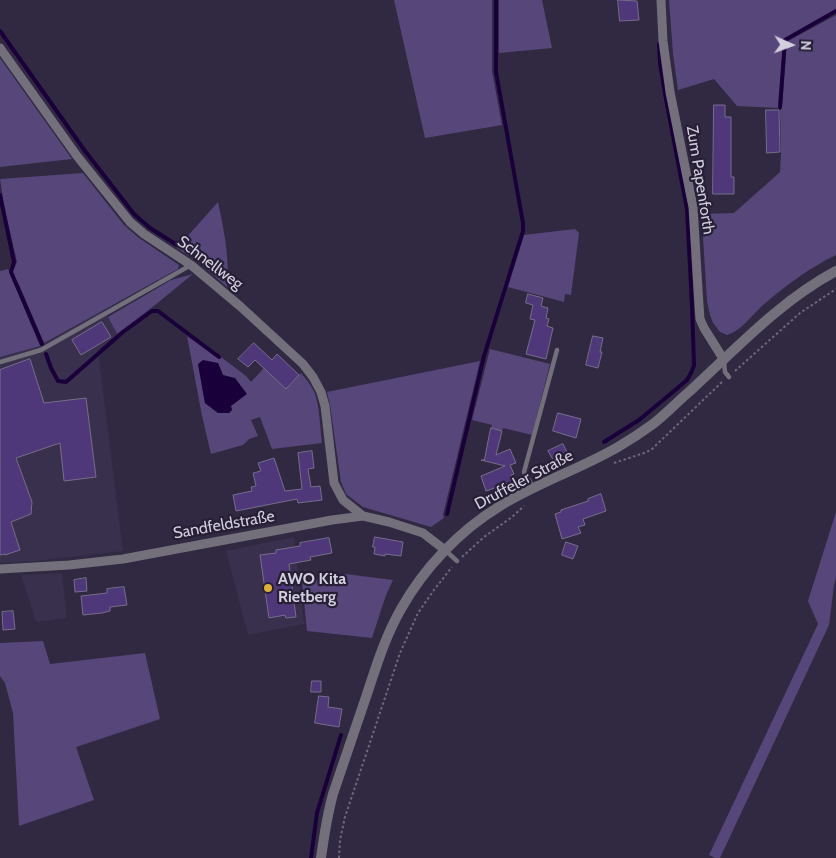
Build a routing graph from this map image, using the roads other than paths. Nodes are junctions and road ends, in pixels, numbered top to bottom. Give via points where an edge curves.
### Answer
1 (661, 0) edge
2 (0, 48) edge
3 (191, 265) junction
4 (836, 271) edge
5 (557, 350) dead end
6 (724, 360) junction
7 (0, 362) edge
8 (728, 377) road end
9 (534, 488) junction
10 (363, 516) junction
11 (445, 550) junction
12 (457, 560) road end
13 (0, 569) edge
14 (321, 858) edge

1 - 6 street, Zum Papenforth via 670,92 693,207 700,319
2 - 3 street, Schnellweg via 77,156 130,222
3 - 7 lane via 41,350
3 - 10 street, Schnellweg via 241,306 313,377 325,406 334,483 343,500
4 - 6 street, Druffeler Straße via 793,298
5 - 9 lane via 524,472
6 - 8 lane via 724,372
6 - 9 street, Druffeler Straße via 654,423 619,447
9 - 11 street, Druffeler Straße via 499,507
10 - 11 street, Sandfeldstraße via 423,533
10 - 13 street, Sandfeldstraße via 123,559
11 - 12 lane
11 - 14 street, Druffeler Straße via 413,589 382,650 333,794

